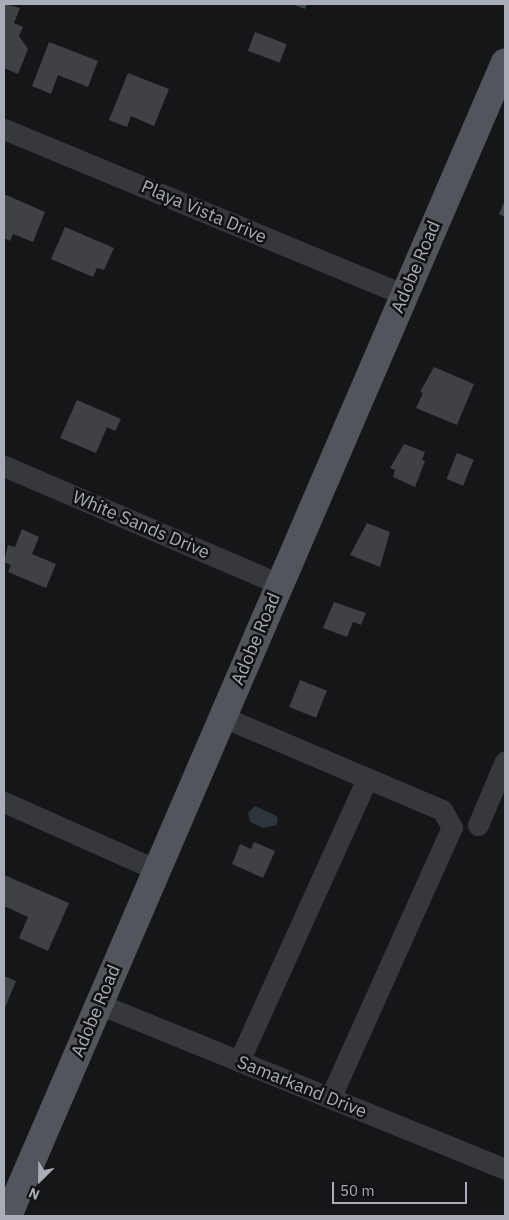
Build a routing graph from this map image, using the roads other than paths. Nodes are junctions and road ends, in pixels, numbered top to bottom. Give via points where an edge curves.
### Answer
1 (505, 62) edge
2 (4, 129) edge
3 (404, 296) junction
4 (4, 466) edge
5 (279, 584) junction
6 (223, 717) junction
7 (505, 761) edge
8 (366, 780) junction
9 (4, 802) edge
10 (478, 825) dead end
11 (157, 870) junction
12 (99, 1004) junction
13 (239, 1061) junction
14 (330, 1098) junction
15 (505, 1169) edge
16 (8, 1216) edge

1 - 3 main road, Adobe Road
2 - 3 street, Playa Vista Drive
3 - 5 main road, Adobe Road
4 - 5 street, White Sands Drive
5 - 6 main road, Adobe Road
6 - 8 street
6 - 11 main road, Adobe Road
7 - 10 street
8 - 13 street
8 - 14 street via 442,810 452,827
9 - 11 street
11 - 12 main road, Adobe Road
12 - 13 street, Samarkand Drive
12 - 16 main road, Adobe Road
13 - 14 street, Samarkand Drive
14 - 15 street, Samarkand Drive

